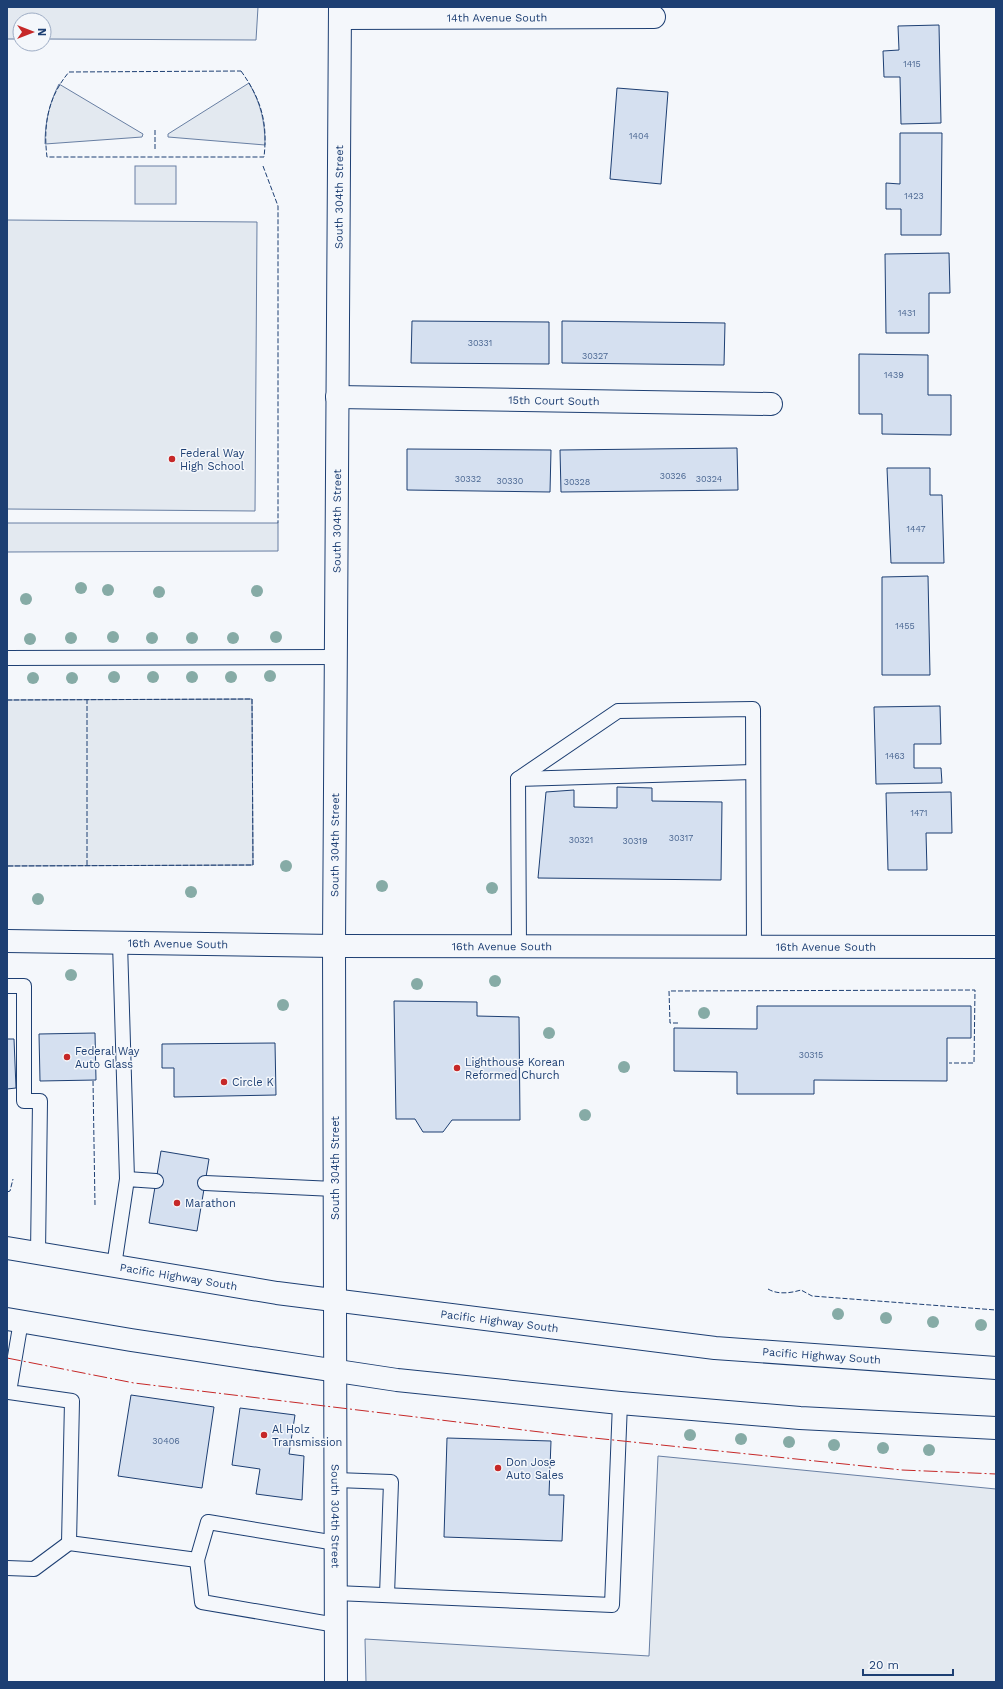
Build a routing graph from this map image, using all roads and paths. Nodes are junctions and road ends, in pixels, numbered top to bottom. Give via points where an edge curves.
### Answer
1 (340, 13) edge
2 (654, 17) dead end
3 (337, 397) junction
4 (771, 404) dead end
5 (336, 657) junction
6 (7, 658) edge
7 (753, 772) junction
8 (518, 778) junction
9 (7, 941) edge
10 (120, 943) junction
11 (334, 946) junction
12 (519, 946) junction
13 (754, 947) junction
14 (996, 947) edge
15 (7, 986) edge
16 (127, 1179) junction
17 (156, 1181) dead end
18 (205, 1183) dead end
19 (334, 1189) junction
20 (7, 1248) edge
21 (38, 1254) junction
22 (114, 1266) junction
23 (335, 1300) junction
24 (14, 1320) edge
25 (996, 1368) edge
26 (336, 1371) junction
27 (8, 1392) edge
28 (620, 1403) junction
29 (996, 1428) edge
30 (336, 1480) junction
31 (69, 1544) junction
32 (336, 1544) junction
33 (197, 1560) junction
34 (7, 1568) edge
35 (336, 1593) junction
36 (387, 1595) junction
37 (336, 1625) junction
38 (336, 1682) edge

1 - 2 street, 14th Avenue South
1 - 3 street, South 304th Street
3 - 4 street, 15th Court South
3 - 5 street, South 304th Street
5 - 6 lane
5 - 11 street, South 304th Street
7 - 8 lane
7 - 8 lane via 753,709 618,711
7 - 13 lane
8 - 12 lane
9 - 10 street, 16th Avenue South
10 - 11 street, 16th Avenue South
10 - 16 lane
11 - 12 street, 16th Avenue South
11 - 19 street, South 304th Street
12 - 13 street, 16th Avenue South
13 - 14 street, 16th Avenue South
15 - 21 lane via 24,986 24,1101 40,1101
16 - 17 lane
16 - 22 lane
18 - 19 lane
19 - 23 street, South 304th Street
20 - 21 street, Pacific Highway South
21 - 22 street, Pacific Highway South
22 - 23 street, Pacific Highway South via 276,1293
23 - 25 street, Pacific Highway South via 715,1348
23 - 26 street, South 304th Street
24 - 26 street
24 - 27 lane
26 - 28 street via 398,1380
26 - 30 street, South 304th Street
27 - 31 lane via 72,1401
28 - 29 street via 800,1418
28 - 36 lane via 612,1604
30 - 32 street, South 304th Street
30 - 36 lane via 391,1482
31 - 33 lane
31 - 34 lane via 34,1569
32 - 33 lane via 208,1522
32 - 35 street, South 304th Street
33 - 37 lane via 202,1602
35 - 36 lane
35 - 37 street, South 304th Street
37 - 38 street, South 304th Street

